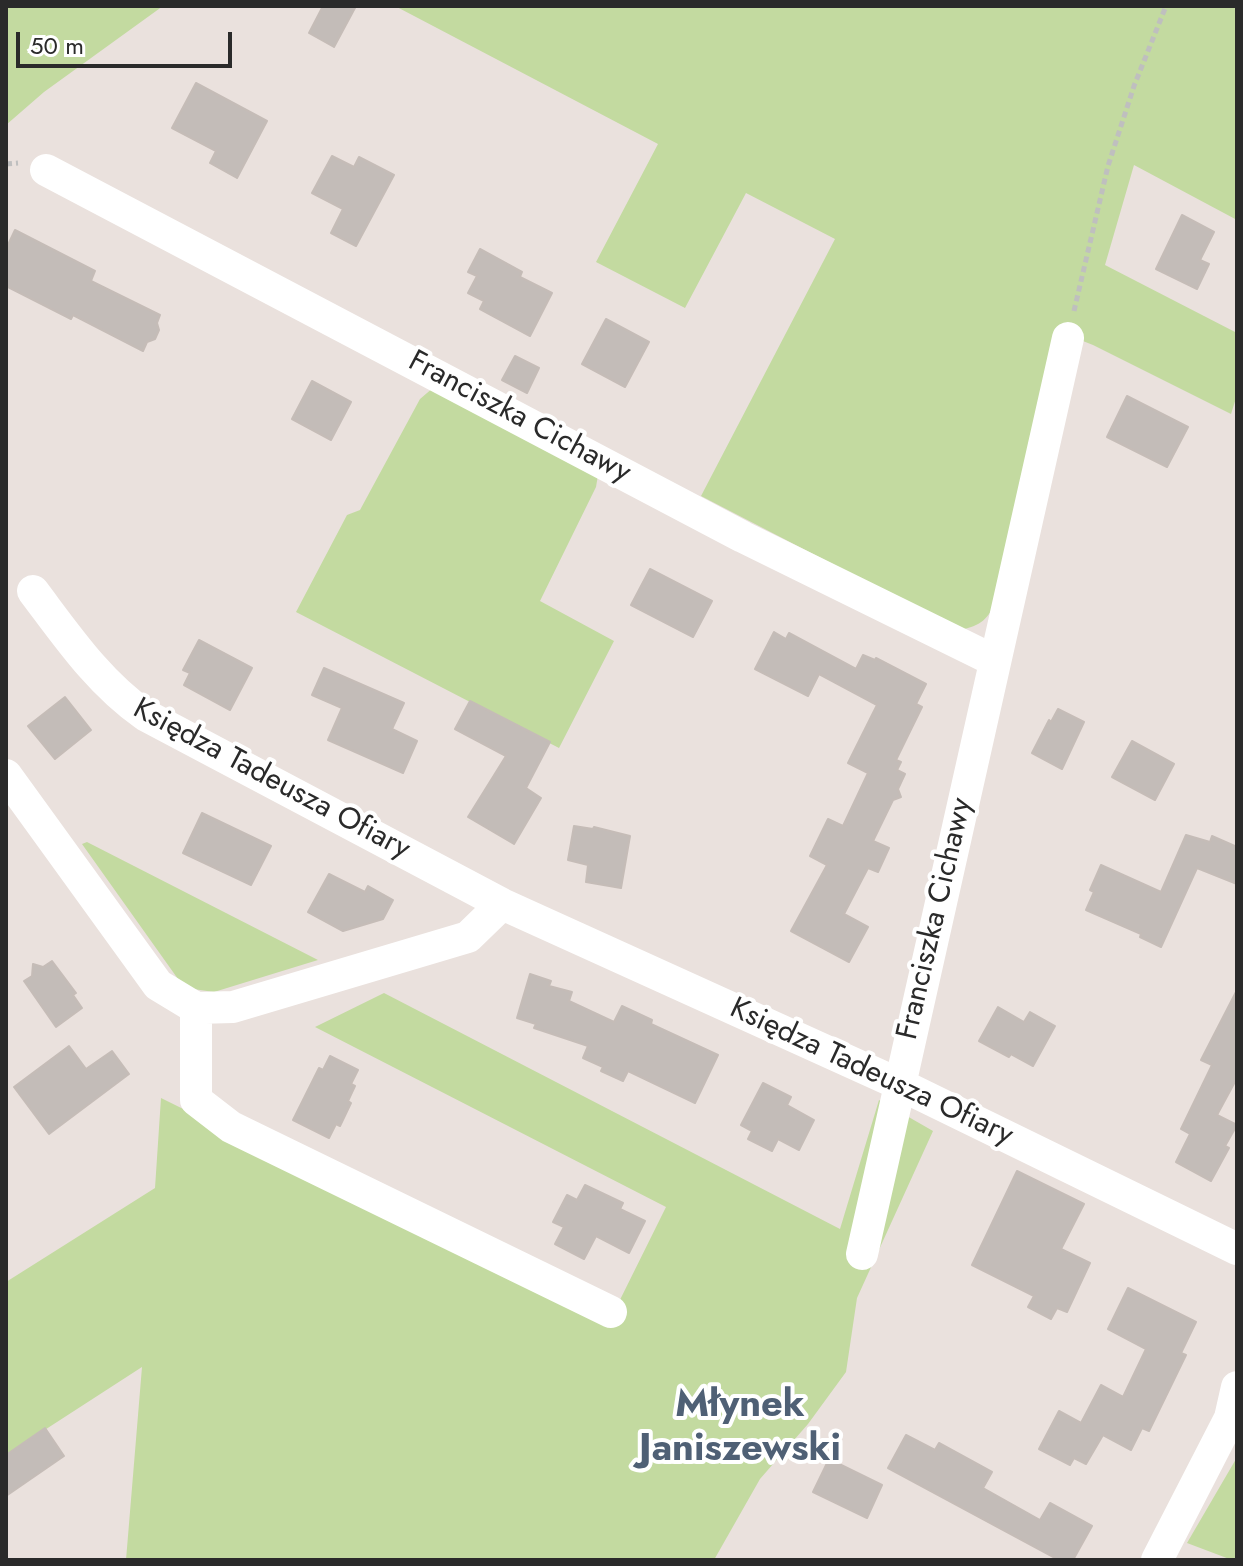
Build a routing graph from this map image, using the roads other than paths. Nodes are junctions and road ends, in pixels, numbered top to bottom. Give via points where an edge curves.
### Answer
1 (46, 170) dead end
2 (1068, 338) road end
3 (33, 591) dead end
4 (995, 661) junction
5 (6, 775) edge
6 (502, 904) junction
7 (196, 1008) junction
8 (899, 1084) junction
9 (1237, 1249) edge
10 (862, 1254) dead end
11 (611, 1312) dead end
12 (1237, 1387) edge
13 (1230, 1434) edge
14 (1157, 1560) edge

1 - 4 street, Franciszka Cichawy via 743,537
2 - 4 street, Franciszka Cichawy
3 - 6 street, Księdza Tadeusza Ofiary via 92,668 145,715
4 - 8 street, Franciszka Cichawy
5 - 7 street via 158,985
6 - 7 street via 468,937 233,1007
6 - 8 street, Księdza Tadeusza Ofiary
7 - 11 street via 196,1100 231,1127
8 - 9 street, Księdza Tadeusza Ofiary
8 - 10 street, Franciszka Cichawy
12 - 13 street
13 - 14 street

